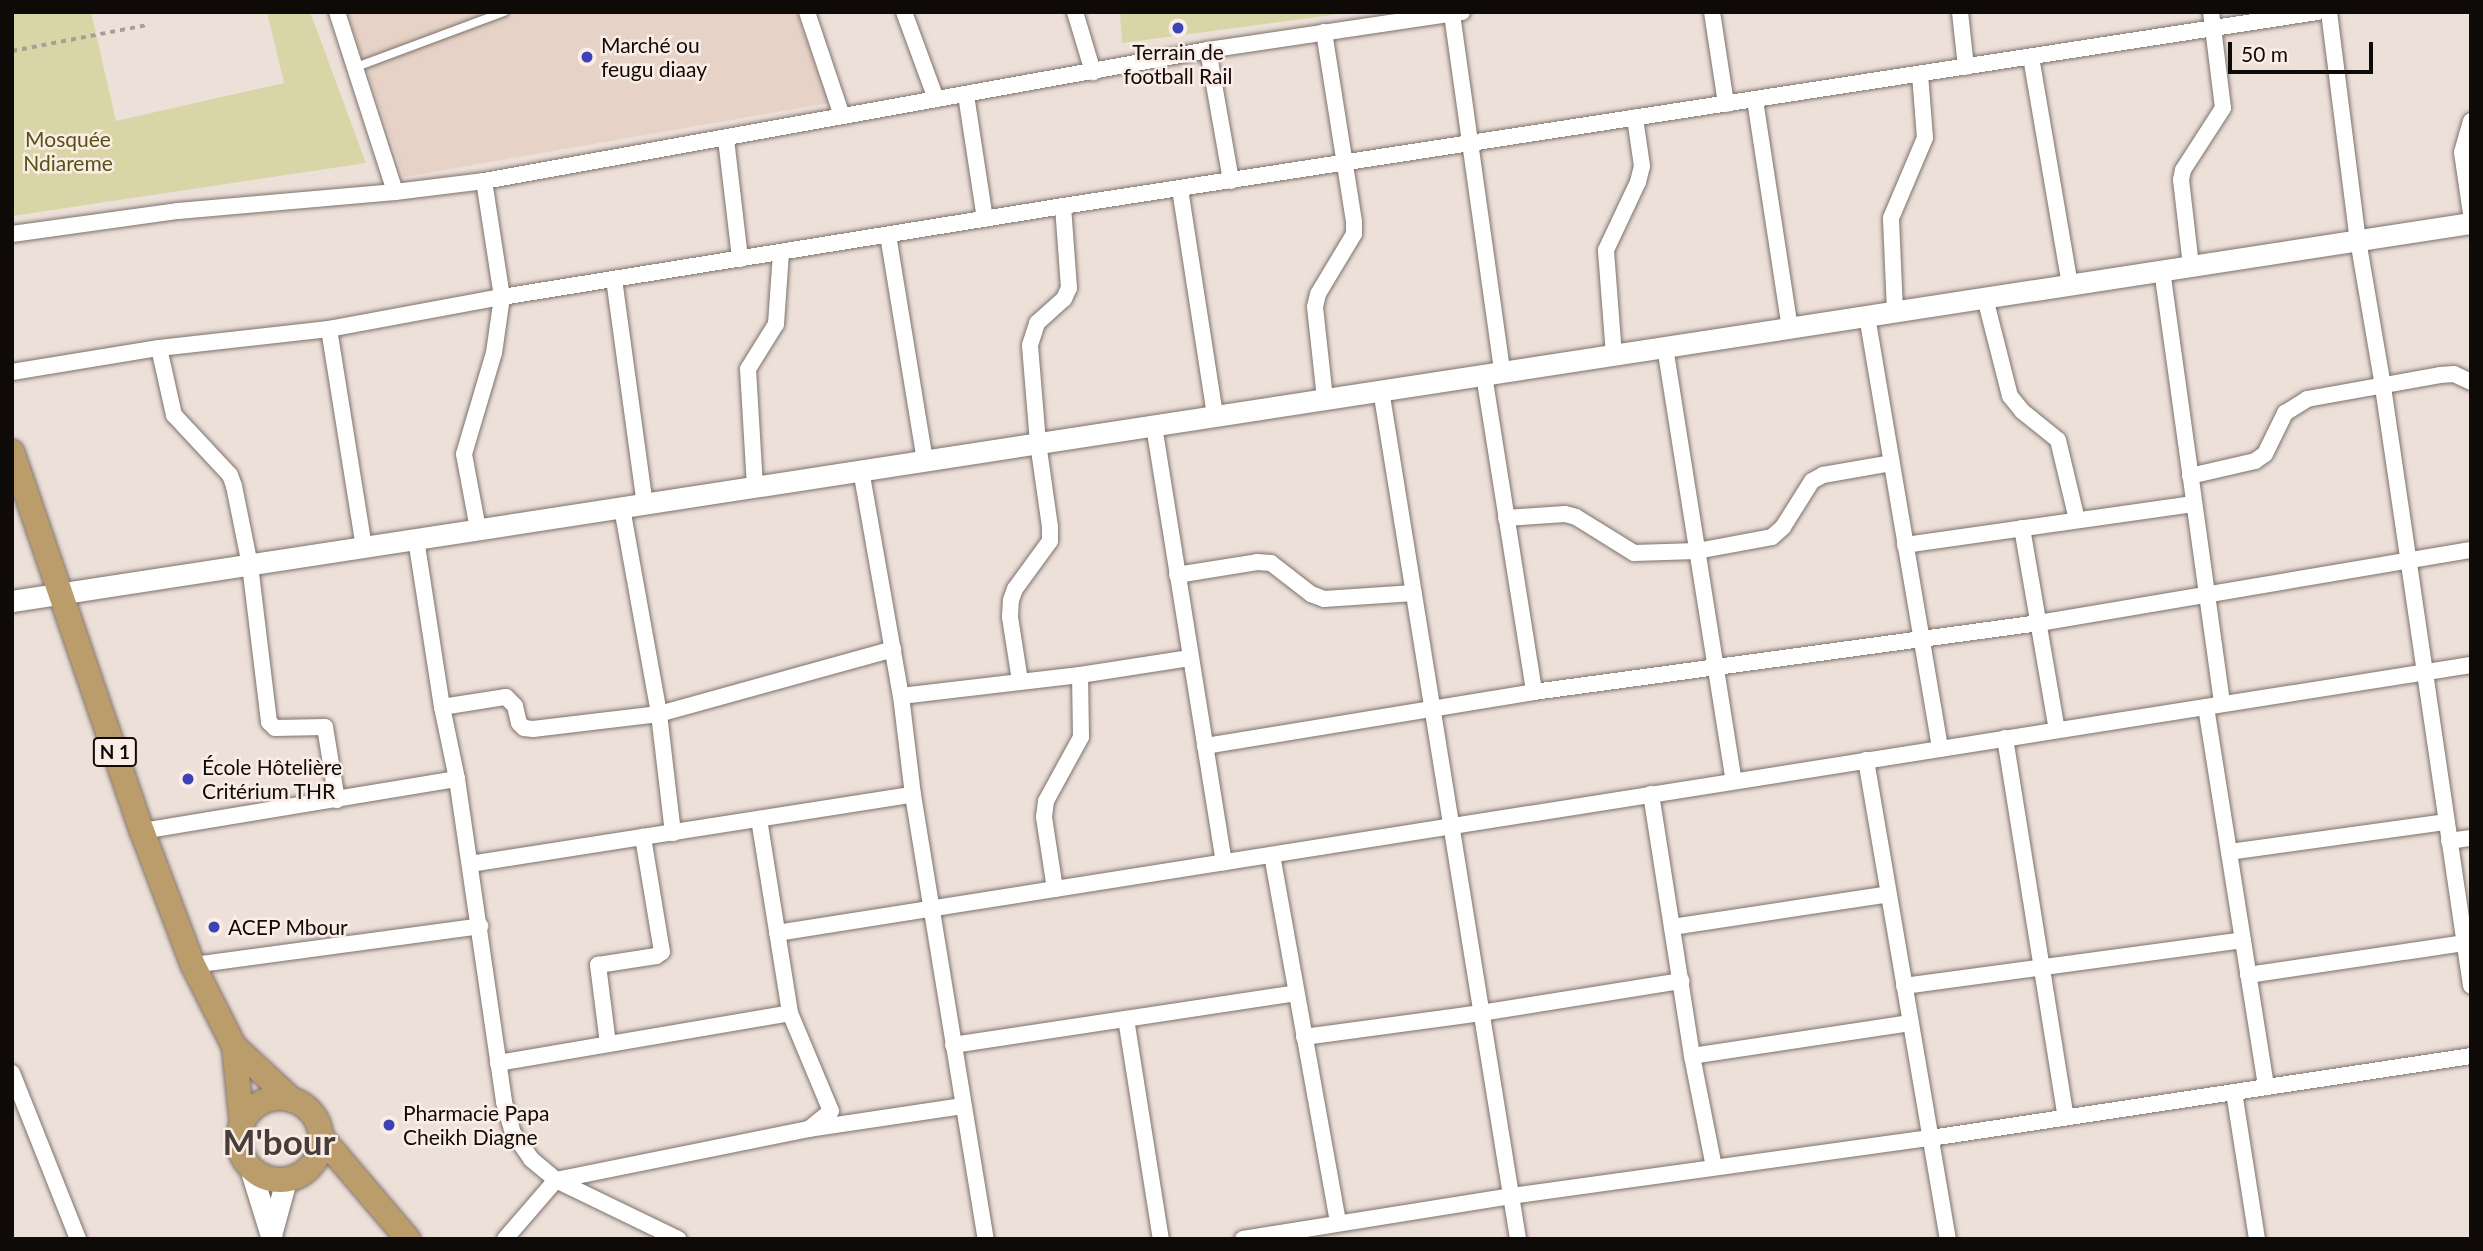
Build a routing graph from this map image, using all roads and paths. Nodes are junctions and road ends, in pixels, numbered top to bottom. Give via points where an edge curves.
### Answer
1 (337, 12) edge
2 (504, 12) edge
3 (807, 12) edge
4 (904, 12) edge
5 (1074, 12) edge
6 (1712, 12) edge
7 (1959, 12) edge
8 (2317, 12) edge
9 (2329, 12) edge
10 (1457, 13) edge
11 (1361, 19) edge
12 (2212, 20) edge
13 (147, 25) dead end
14 (1324, 32) junction
15 (1208, 50) junction
16 (12, 51) edge
17 (2031, 57) junction
18 (1966, 67) junction
19 (356, 68) junction
20 (1093, 72) junction
21 (1920, 74) junction
22 (966, 95) junction
23 (936, 99) junction
24 (1755, 100) junction
25 (1726, 104) junction
26 (842, 116) junction
27 (1635, 118) junction
28 (2471, 121) edge
29 (726, 139) junction
30 (1470, 144) junction
31 (1344, 163) junction
32 (484, 181) junction
33 (1231, 181) junction
34 (1180, 190) junction
35 (395, 192) junction
36 (1063, 206) junction
37 (2471, 214) edge
38 (985, 219) junction
39 (2471, 223) edge
40 (12, 233) edge
41 (888, 235) junction
42 (2358, 240) junction
43 (781, 253) junction
44 (740, 259) junction
45 (2191, 266) junction
46 (2162, 270) junction
47 (614, 279) junction
48 (2070, 285) junction
49 (502, 297) junction
50 (1985, 298) junction
51 (1895, 311) junction
52 (1867, 316) junction
53 (1790, 328) junction
54 (329, 329) junction
55 (1665, 347) junction
56 (159, 348) junction
57 (1614, 355) junction
58 (12, 372) edge
59 (1493, 373) junction
60 (2471, 382) edge
61 (2383, 387) junction
62 (1381, 390) junction
63 (1325, 399) junction
64 (1215, 416) junction
65 (1154, 426) junction
66 (1038, 443) junction
67 (13, 459) edge
68 (925, 461) junction
69 (1891, 463) junction
70 (861, 471) junction
71 (2190, 476) junction
72 (755, 487) junction
73 (645, 504) junction
74 (2194, 504) junction
75 (622, 508) junction
76 (1506, 518) junction
77 (2077, 520) junction
78 (2022, 528) junction
79 (478, 529) junction
80 (416, 539) junction
81 (1905, 545) junction
82 (364, 547) junction
83 (2471, 550) edge
84 (1697, 551) junction
85 (2406, 561) junction
86 (250, 565) junction
87 (1177, 575) junction
88 (1414, 593) junction
89 (61, 594) junction
90 (2207, 594) junction
91 (12, 601) edge
92 (2039, 622) junction
93 (1920, 637) junction
94 (892, 649) junction
95 (1189, 658) junction
96 (2471, 665) edge
97 (1716, 666) junction
98 (2423, 672) junction
99 (1080, 675) junction
100 (1020, 681) junction
101 (1534, 692) junction
102 (901, 696) junction
103 (2214, 705) junction
104 (442, 707) junction
105 (1433, 710) junction
106 (659, 714) junction
107 (2057, 730) junction
108 (2005, 738) junction
109 (1205, 746) junction
110 (1940, 749) junction
111 (1866, 761) junction
112 (457, 779) junction
113 (1734, 781) junction
114 (1651, 794) junction
115 (913, 795) junction
116 (337, 800) junction
117 (759, 819) junction
118 (2446, 822) junction
119 (1451, 826) junction
120 (142, 831) junction
121 (673, 833) junction
122 (643, 837) junction
123 (2471, 838) edge
124 (2449, 841) junction
125 (2229, 852) junction
126 (1272, 855) junction
127 (1224, 862) junction
128 (470, 864) junction
129 (1055, 889) junction
130 (1889, 894) junction
131 (931, 908) junction
132 (2465, 916) edge
133 (480, 926) junction
134 (1672, 927) junction
135 (777, 933) junction
136 (2243, 940) junction
137 (2464, 943) junction
138 (192, 965) junction
139 (2041, 965) junction
140 (2248, 975) junction
141 (1681, 981) junction
142 (1904, 986) junction
143 (2471, 986) edge
144 (1296, 993) junction
145 (790, 1013) junction
146 (1481, 1013) junction
147 (1126, 1019) junction
148 (1911, 1023) junction
149 (1304, 1037) junction
150 (608, 1044) junction
151 (953, 1045) junction
152 (234, 1046) junction
153 (1692, 1056) junction
154 (2471, 1056) edge
155 (498, 1063) junction
156 (12, 1073) edge
157 (2266, 1087) junction
158 (16, 1092) edge
159 (2234, 1092) junction
160 (292, 1100) junction
161 (963, 1105) junction
162 (2066, 1117) junction
163 (242, 1122) junction
164 (809, 1129) junction
165 (322, 1138) junction
166 (1931, 1138) junction
167 (1714, 1167) junction
168 (250, 1168) junction
169 (310, 1168) junction
170 (286, 1180) junction
171 (556, 1180) junction
172 (359, 1182) junction
173 (1511, 1196) junction
174 (1338, 1222) junction
175 (271, 1237) edge
176 (78, 1239) edge
177 (408, 1239) edge
178 (505, 1239) edge
179 (678, 1239) edge
180 (986, 1239) edge
181 (1161, 1239) edge
182 (1243, 1239) edge
183 (1518, 1239) edge
184 (1948, 1239) edge
185 (2257, 1239) edge

1 - 19 street
2 - 19 lane
3 - 26 street
4 - 23 street
5 - 20 street
6 - 25 street
7 - 18 street
8 - 12 street
9 - 42 street
10 - 11 street
10 - 30 street
11 - 14 street
12 - 17 street
12 - 45 street via 2223,108 2183,170
13 - 16 path
14 - 15 street
14 - 31 street
15 - 20 street
15 - 33 street
17 - 18 street
17 - 48 street
18 - 21 street
19 - 35 street
20 - 22 street
21 - 24 street
21 - 51 street via 1925,138 1891,218
22 - 23 street
22 - 38 street
23 - 26 street
24 - 25 street
24 - 53 street
25 - 27 street
26 - 29 street
27 - 30 street
27 - 57 street via 1642,166 1606,250
28 - 37 street via 2462,152
29 - 32 street
29 - 44 street
30 - 31 street
30 - 59 street
31 - 33 street
31 - 63 street via 1354,234 1315,307
32 - 35 street
32 - 49 street
33 - 34 street
34 - 36 street
34 - 64 street
35 - 40 street via 177,211
36 - 38 street
36 - 66 street via 1069,288 1064,299 1037,323 1030,345
38 - 41 street
39 - 42 main road
41 - 43 street
41 - 68 street
42 - 45 main road
42 - 61 street
43 - 44 street
43 - 72 street via 776,324 748,369
44 - 47 street
45 - 46 main road
46 - 48 main road
46 - 71 street
47 - 49 street
47 - 73 street
48 - 50 main road
49 - 54 street
49 - 79 street via 494,353 464,454
50 - 51 main road
50 - 77 street via 2010,396 2058,440
51 - 52 main road
52 - 53 main road
52 - 69 street
53 - 55 main road
54 - 56 street
54 - 82 street
55 - 57 main road
55 - 84 street
56 - 58 street
56 - 86 street via 177,420 230,475
57 - 59 main road
59 - 62 main road
59 - 76 street
60 - 61 street via 2454,374
61 - 71 street via 2307,399 2284,412 2265,454 2255,461
61 - 85 street
62 - 63 main road
62 - 88 street
63 - 64 main road
64 - 65 main road
65 - 66 main road
65 - 87 street
66 - 68 main road
66 - 100 street via 1050,541 1011,600
67 - 89 highway, N 1
68 - 70 main road
69 - 81 street
69 - 84 street via 1812,481 1772,537
70 - 72 main road
70 - 94 street
71 - 74 street
72 - 73 main road
73 - 75 main road
74 - 77 street
74 - 90 street
75 - 79 main road
75 - 106 street
76 - 84 street via 1564,514 1634,553
76 - 101 street
77 - 78 street
78 - 81 street
78 - 92 street
79 - 80 main road
80 - 82 main road
80 - 104 street
81 - 93 street
82 - 86 main road
83 - 85 street
84 - 97 street
85 - 90 street
85 - 98 street
86 - 89 main road
86 - 116 street via 269,722 282,729 325,727
87 - 88 street via 1271,563 1324,599
87 - 95 street
88 - 105 street
89 - 91 main road
89 - 120 highway, N 1
90 - 92 street
90 - 103 street
92 - 93 street
92 - 107 street
93 - 97 street
93 - 110 street
94 - 102 street
94 - 106 street
95 - 99 street
95 - 109 street
96 - 98 street
97 - 101 street
97 - 113 street
98 - 103 street
98 - 118 street
99 - 100 street
99 - 129 street via 1081,737 1046,802 1044,817
100 - 102 street
101 - 105 street
102 - 115 street
103 - 107 street
103 - 125 street
104 - 106 street via 506,697 524,729
104 - 112 street
105 - 109 street
105 - 119 street
106 - 121 street
107 - 108 street
108 - 110 street
108 - 139 street
109 - 127 street
110 - 111 street
111 - 113 street
111 - 130 street
112 - 116 street
112 - 128 street
113 - 114 street
114 - 119 street
114 - 134 street
115 - 117 street
115 - 131 street
116 - 120 street
117 - 121 street
117 - 135 street
118 - 124 street
118 - 125 street
119 - 126 street
119 - 146 street
120 - 138 highway, N 1
121 - 122 street
122 - 128 street
122 - 150 street via 662,952 598,965
123 - 124 street
124 - 132 street
125 - 136 street
126 - 127 street
126 - 144 street
127 - 129 street
128 - 133 street
129 - 131 street
130 - 134 street
130 - 142 street
131 - 135 street
131 - 151 street
132 - 137 street
133 - 138 street
133 - 155 street
134 - 141 street
135 - 145 street
136 - 139 street
136 - 140 street
137 - 140 street
137 - 143 street
138 - 152 highway, N 1
139 - 142 street
139 - 162 street
140 - 157 street
141 - 146 street
141 - 153 street
142 - 148 street
144 - 147 street
144 - 149 street
145 - 150 street
145 - 164 street via 831,1111
146 - 149 street
146 - 173 street
147 - 151 street
147 - 181 street
148 - 153 street
148 - 166 street
149 - 174 street
150 - 155 street
151 - 161 street
152 - 160 highway, N 1
152 - 163 highway, N 1
153 - 167 street
154 - 157 street
155 - 171 street via 513,1133 531,1159
156 - 158 street
157 - 159 street
158 - 176 street
159 - 162 street
159 - 185 street
160 - 163 highway via 263,1102
160 - 165 highway, N 1 via 313,1114
161 - 164 street
161 - 180 street
162 - 166 street
163 - 168 highway, N 1 via 239,1146
164 - 171 street
165 - 169 highway
165 - 172 highway, N 1
166 - 167 street
166 - 184 street
167 - 173 street
168 - 170 highway via 261,1176
168 - 175 main road
169 - 170 highway
169 - 172 highway
170 - 175 main road
171 - 178 street
171 - 179 street
172 - 177 highway, N 1
173 - 174 street
173 - 183 street
174 - 182 street

